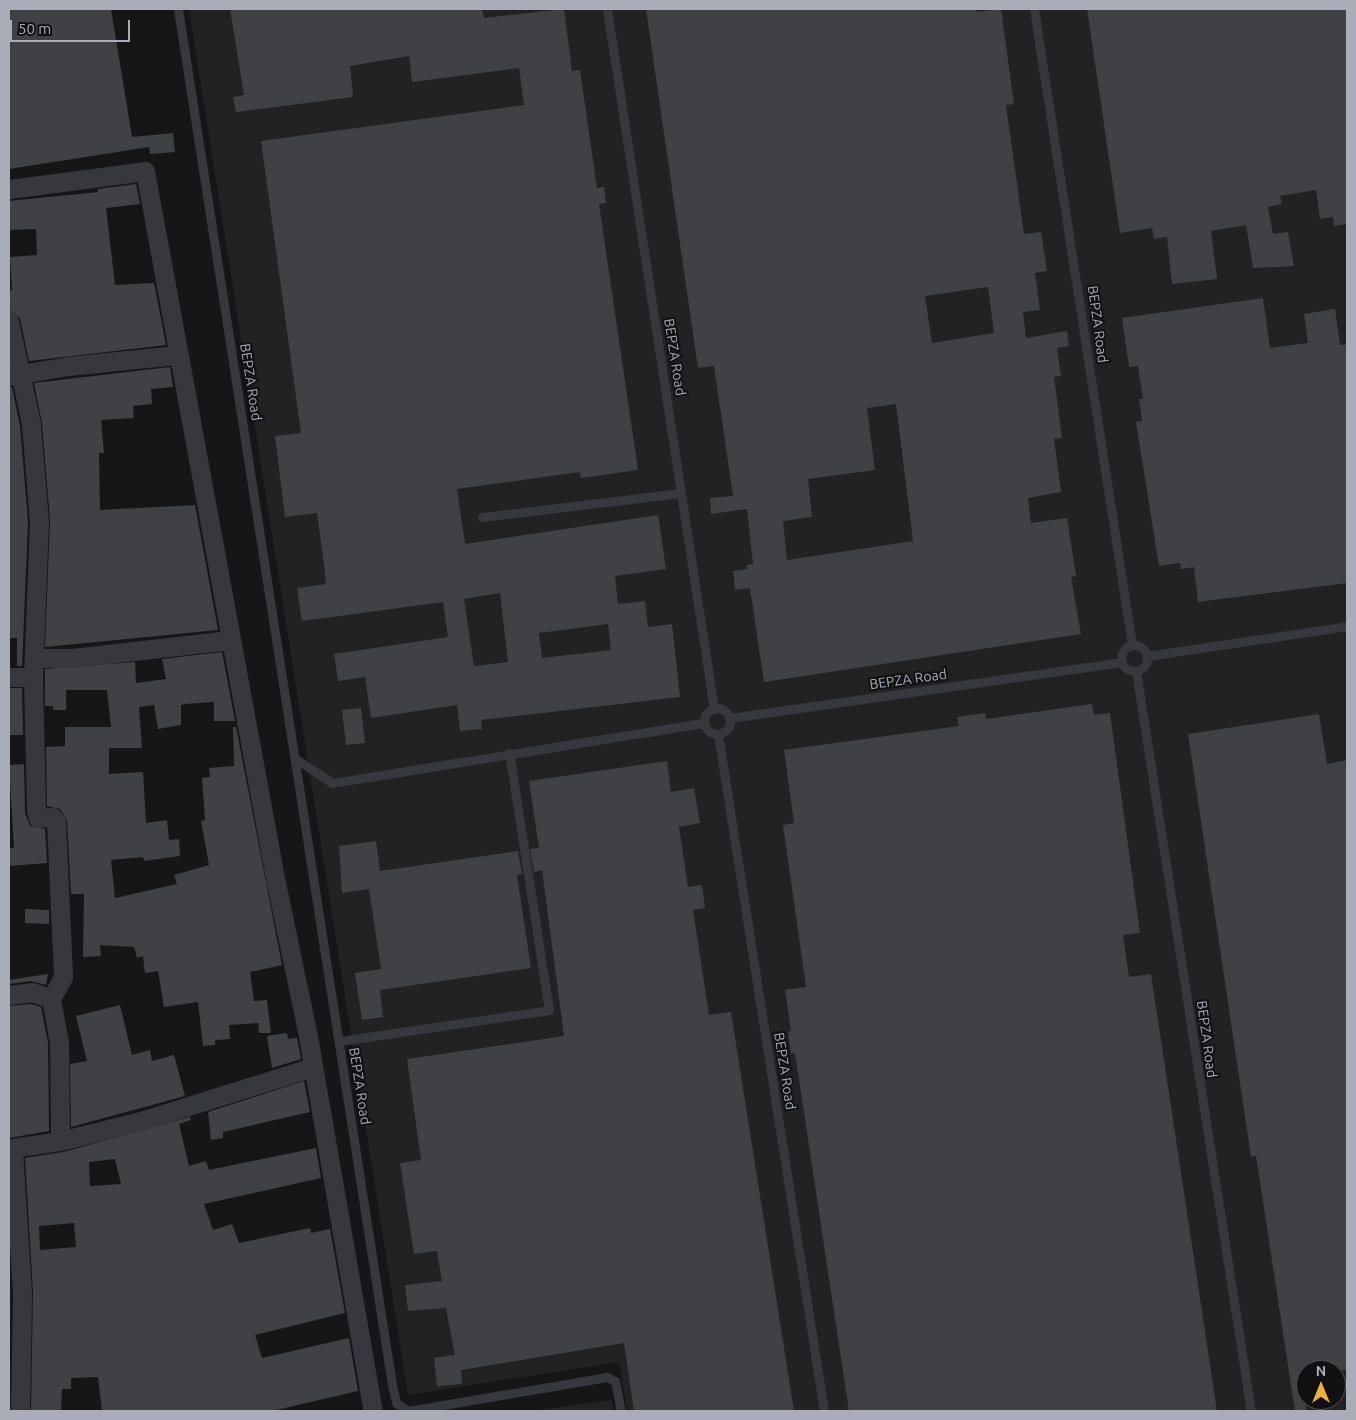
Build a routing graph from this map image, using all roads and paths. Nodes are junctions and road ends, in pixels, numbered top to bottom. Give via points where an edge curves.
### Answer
1 (178, 9) edge
2 (607, 9) edge
3 (1034, 9) edge
4 (9, 189) edge
5 (9, 321) edge
6 (177, 355) junction
7 (13, 375) edge
8 (681, 493) junction
9 (482, 517) dead end
10 (1347, 626) edge
11 (230, 640) junction
12 (1132, 644) junction
13 (1147, 656) junction
14 (34, 658) junction
15 (1121, 662) junction
16 (1136, 671) junction
17 (9, 677) edge
18 (33, 677) junction
19 (714, 709) junction
20 (729, 718) junction
21 (704, 723) junction
22 (718, 734) junction
23 (510, 753) junction
24 (296, 759) junction
25 (9, 995) edge
26 (51, 999) junction
27 (340, 1041) junction
28 (313, 1067) junction
29 (60, 1141) junction
30 (15, 1299) edge
31 (20, 1411) edge
32 (374, 1411) edge
33 (408, 1411) edge
34 (621, 1411) edge
35 (824, 1411) edge
36 (1251, 1411) edge

1 - 24 lane, BEPZA Road
2 - 8 lane, BEPZA Road
3 - 12 lane, BEPZA Road
4 - 6 street via 145,171
5 - 7 street
6 - 7 street
6 - 11 street
7 - 14 street via 31,424 39,521
8 - 9 lane
8 - 19 lane, BEPZA Road
10 - 13 lane
11 - 14 street via 72,658
11 - 28 street
12 - 13 lane via 1141,646
12 - 15 lane via 1121,653
13 - 16 lane via 1144,666
14 - 18 street
15 - 16 lane via 1127,669
15 - 20 lane, BEPZA Road
16 - 36 lane, BEPZA Road
17 - 18 street
18 - 26 street via 36,810 38,818 52,817 56,820 63,977
19 - 20 lane via 724,711
19 - 21 lane via 707,712
20 - 22 lane via 728,727
21 - 22 lane via 709,732
21 - 23 lane
22 - 35 lane, BEPZA Road
23 - 24 lane via 332,783
23 - 27 lane via 550,1010
24 - 27 lane, BEPZA Road
25 - 26 street via 32,992
26 - 29 street via 59,1042
27 - 33 lane, BEPZA Road via 392,1385 396,1403
28 - 29 street via 153,1117
28 - 32 street
29 - 30 street via 13,1148
30 - 31 street
33 - 34 lane, BEPZA Road via 607,1378 615,1381

